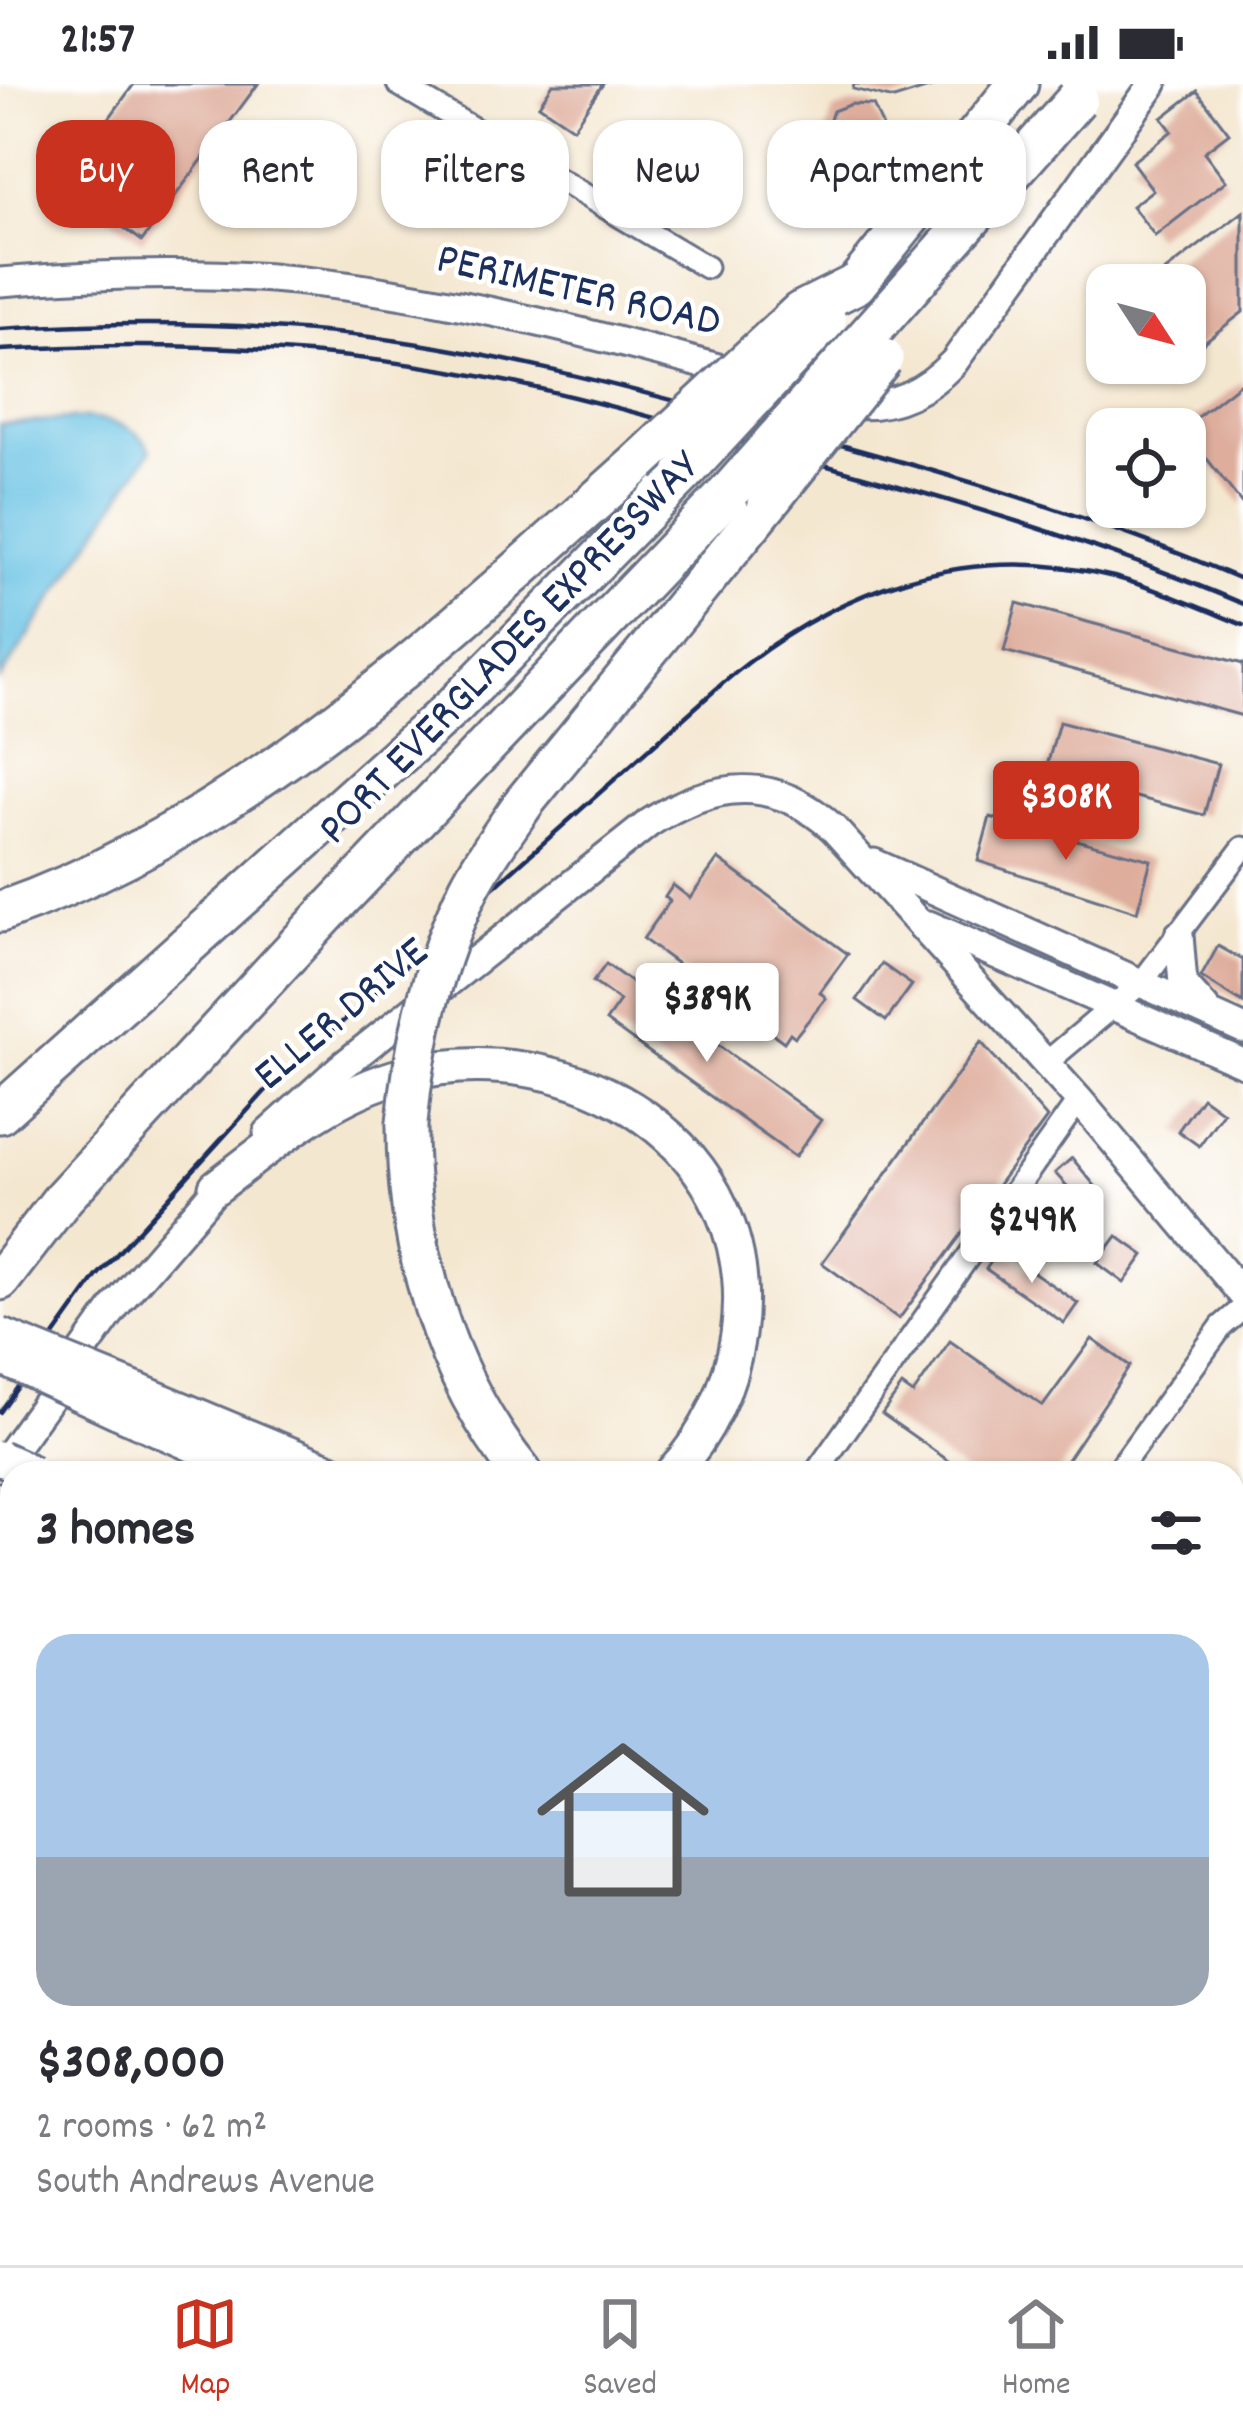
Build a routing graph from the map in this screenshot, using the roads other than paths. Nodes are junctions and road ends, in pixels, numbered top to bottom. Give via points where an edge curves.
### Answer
1 (398, 84) edge
2 (1018, 84) edge
3 (1153, 84) edge
4 (1083, 92) edge
5 (706, 267) dead end
6 (0, 282) edge
7 (856, 284) junction
8 (749, 496) junction
9 (1243, 848) edge
10 (860, 856) junction
11 (0, 912) edge
12 (920, 921) junction
13 (1179, 934) junction
14 (1142, 982) junction
15 (1116, 1008) junction
16 (1212, 1015) junction
17 (1243, 1029) edge
18 (1243, 1063) edge
19 (1046, 1064) junction
20 (1078, 1100) junction
21 (0, 1113) edge
22 (216, 1187) junction
23 (64, 1196) junction
24 (0, 1262) edge
25 (0, 1280) edge
26 (1243, 1294) edge
27 (1243, 1308) edge
28 (0, 1335) edge
29 (0, 1357) edge
30 (127, 1401) junction
31 (1, 1461) edge
32 (234, 1461) edge
33 (300, 1461) edge
34 (514, 1461) edge
35 (681, 1461) edge
36 (824, 1461) edge
37 (1125, 1461) edge

1 - 5 street
2 - 7 highway, PORT EVERGLADES EXPRESSWAY
3 - 6 street, PERIMETER ROAD via 954,362 890,403 849,404 566,328 314,283 173,275
4 - 8 highway, PORT EVERGLADES EXPRESSWAY, bridge
7 - 11 highway, bridge via 800,312 426,647 243,790 129,856
7 - 21 highway, PORT EVERGLADES EXPRESSWAY, bridge via 454,706
8 - 23 highway, PORT EVERGLADES EXPRESSWAY via 326,914
8 - 34 highway, bridge via 525,801 471,885 432,981 407,1123 416,1243 452,1358
9 - 13 street
10 - 12 street, ELLER DRIVE
10 - 14 street
10 - 22 street, ELLER DRIVE via 800,802 752,789 667,812 340,1068
12 - 15 street
12 - 19 street, ELLER DRIVE
13 - 14 street
13 - 16 street via 1184,984
14 - 15 street
14 - 16 street
15 - 18 street
15 - 19 street
16 - 17 street
19 - 20 street, ELLER DRIVE
20 - 26 street, ELLER DRIVE
20 - 36 street
22 - 31 street, ELLER DRIVE
22 - 35 main road via 332,1104 405,1075 483,1065 526,1070 626,1104 701,1172 739,1257 740,1324 726,1387
23 - 24 highway
23 - 25 highway, PORT EVERGLADES EXPRESSWAY
27 - 37 street
28 - 30 main road, bridge
29 - 30 main road, bridge
30 - 32 main road
30 - 33 main road

